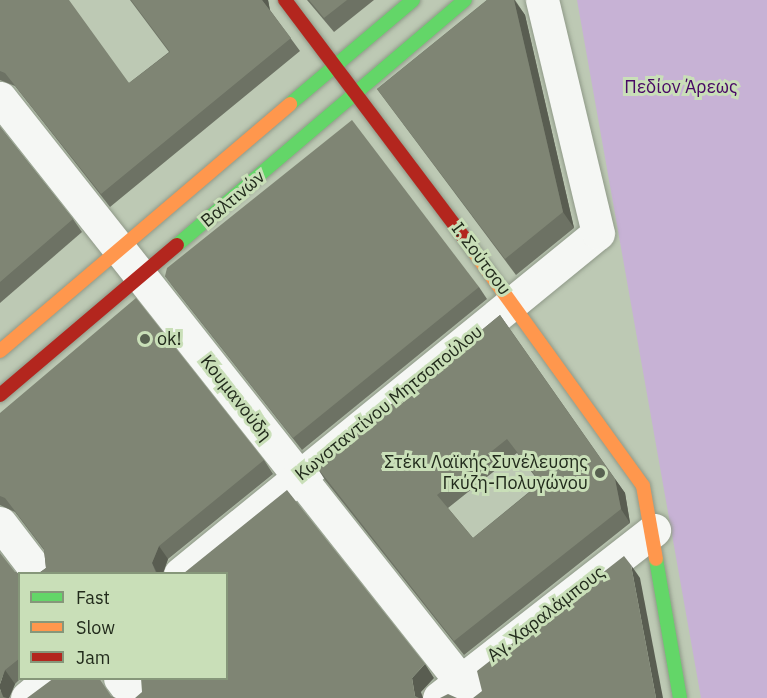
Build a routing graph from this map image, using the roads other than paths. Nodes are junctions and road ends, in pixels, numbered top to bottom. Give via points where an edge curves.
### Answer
1 (285, 0) edge
2 (413, 0) edge
3 (465, 0) edge
4 (542, 0) edge
5 (337, 66) junction
6 (358, 94) junction
7 (0, 98) edge
8 (119, 250) junction
9 (140, 277) junction
10 (513, 302) junction
11 (0, 351) edge
12 (0, 395) edge
13 (298, 477) junction
14 (0, 523) edge
15 (654, 530) junction
16 (38, 572) edge
17 (181, 572) edge
18 (49, 680) edge
19 (122, 680) edge
20 (458, 692) edge
21 (27, 698) edge
22 (135, 698) edge
23 (680, 698) edge

1 - 5 street, Ι. Σούτσου
2 - 5 street, Βαλτινών
3 - 6 street, Βαλτινών
4 - 10 street, Κωνσταντίνου Μητσοπούλου via 598,233
5 - 6 street, Ι. Σούτσου
5 - 8 street, Βαλτινών
6 - 9 street, Βαλτινών
6 - 10 street, Ι. Σούτσου
7 - 8 street, Κουμανούδη
8 - 9 street, Κουμανούδη
8 - 11 street, Βαλτινών
9 - 12 street, Βαλτινών
9 - 13 street, Κουμανούδη
10 - 13 street, Κωνσταντίνου Μητσοπούλου
10 - 15 street, Ι. Σούτσου via 643,486
13 - 17 street, Κωνσταντίνου Μητσοπούλου
13 - 20 street, Κουμανούδη
14 - 16 street
15 - 20 street, Αγ. Χαραλάμπους
15 - 23 street, Ι. Σούτσου
18 - 21 street
19 - 22 street

